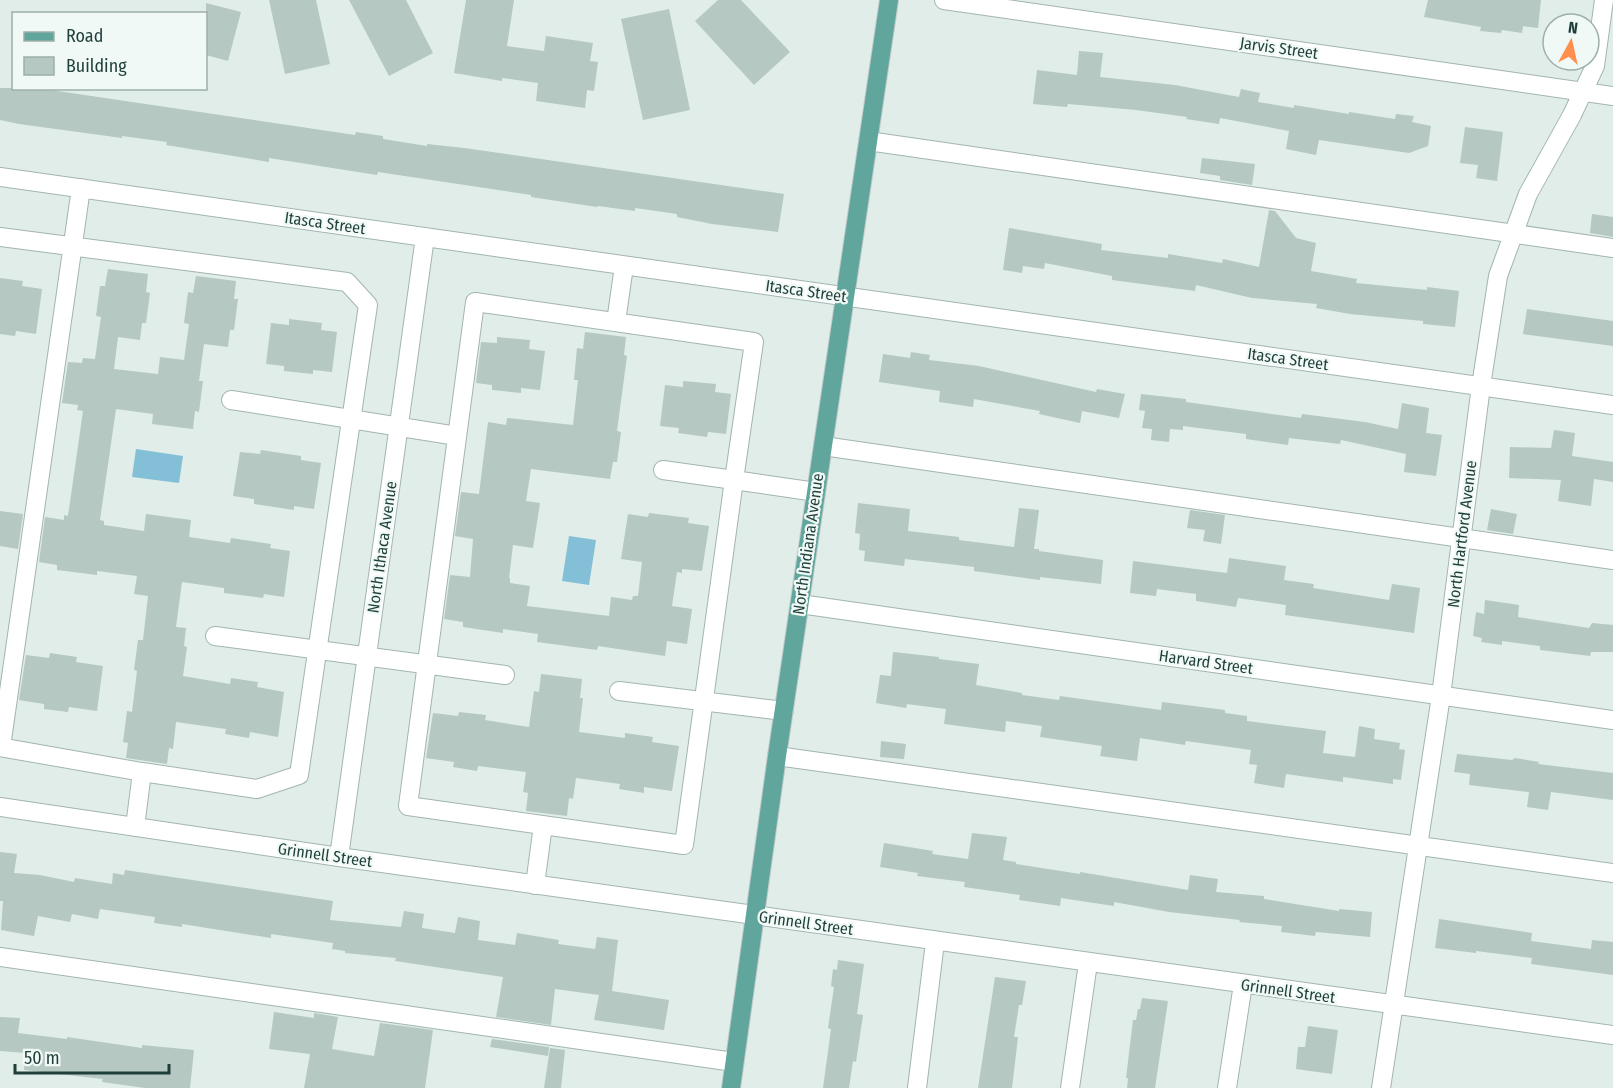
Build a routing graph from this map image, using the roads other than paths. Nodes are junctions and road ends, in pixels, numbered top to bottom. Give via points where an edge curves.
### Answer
1 (889, 0) edge
2 (944, 0) edge
3 (1604, 0) edge
4 (1583, 92) junction
5 (1613, 96) edge
6 (868, 141) junction
7 (0, 177) edge
8 (81, 188) junction
9 (1512, 234) junction
10 (0, 237) edge
11 (425, 237) junction
12 (72, 248) junction
13 (1613, 248) edge
14 (624, 266) junction
15 (845, 297) junction
16 (616, 322) junction
17 (1481, 386) junction
18 (231, 400) dead end
19 (1613, 405) edge
20 (352, 420) junction
21 (398, 427) junction
22 (457, 436) junction
23 (823, 446) junction
24 (663, 470) dead end
25 (735, 480) junction
26 (816, 492) junction
27 (1461, 538) junction
28 (1613, 560) edge
29 (800, 604) junction
30 (215, 636) dead end
31 (318, 650) junction
32 (366, 656) junction
33 (426, 664) junction
34 (505, 675) dead end
35 (619, 691) dead end
36 (1441, 696) junction
37 (704, 701) junction
38 (784, 711) junction
39 (1613, 720) edge
40 (0, 747) edge
41 (777, 756) junction
42 (142, 772) junction
43 (0, 807) edge
44 (543, 825) junction
45 (135, 827) junction
46 (1417, 847) junction
47 (339, 857) junction
48 (1613, 873) edge
49 (535, 885) junction
50 (754, 916) junction
51 (935, 942) junction
52 (0, 957) edge
53 (1088, 963) junction
54 (1242, 984) junction
55 (1393, 1005) junction
56 (1613, 1035) edge
57 (734, 1062) junction
58 (731, 1088) edge
59 (916, 1088) edge
60 (1070, 1088) edge
61 (1227, 1088) edge
62 (1381, 1088) edge

1 - 6 main road, North Indiana Avenue
2 - 4 street, Jarvis Street
3 - 4 street, North Hartford Avenue via 1595,66
4 - 5 street, Jarvis Street
4 - 9 street, North Hartford Avenue via 1528,194
6 - 9 street
6 - 15 main road, North Indiana Avenue
7 - 8 street, Itasca Street
8 - 11 street, Itasca Street
8 - 12 street
9 - 13 street
9 - 17 street, North Hartford Avenue via 1498,276
10 - 12 street
11 - 14 street, Itasca Street
11 - 21 street, North Ithaca Avenue
12 - 20 street via 347,282 368,304
12 - 40 street
14 - 15 street, Itasca Street
14 - 16 street
15 - 17 street, Itasca Street
15 - 23 main road, North Indiana Avenue
16 - 22 street via 475,302
16 - 25 street via 754,342
17 - 19 street, Itasca Street
17 - 27 street, North Hartford Avenue
18 - 20 street
20 - 21 street
20 - 31 street
21 - 22 street
21 - 32 street, North Ithaca Avenue
22 - 33 street
23 - 26 main road, North Indiana Avenue
23 - 27 street
24 - 25 street
25 - 26 street
25 - 37 street
26 - 29 main road, North Indiana Avenue
27 - 28 street
27 - 36 street, North Hartford Avenue
29 - 36 street, Harvard Street
29 - 38 main road, North Indiana Avenue
30 - 31 street
31 - 32 street
31 - 42 street via 299,775 257,789
32 - 33 street
32 - 47 street, North Ithaca Avenue
33 - 34 street
33 - 44 street via 408,806
35 - 37 street
36 - 39 street, Harvard Street
36 - 46 street, North Hartford Avenue
37 - 38 street
37 - 44 street via 684,845
38 - 41 main road, North Indiana Avenue
40 - 42 street
41 - 46 street
41 - 50 main road, North Indiana Avenue
42 - 45 street
43 - 45 street, Grinnell Street
44 - 49 street
45 - 47 street, Grinnell Street
46 - 48 street
46 - 55 street, North Hartford Avenue
47 - 49 street, Grinnell Street
49 - 50 street, Grinnell Street
50 - 51 street, Grinnell Street
50 - 57 main road, North Indiana Avenue
51 - 53 street, Grinnell Street
51 - 59 street
52 - 57 street
53 - 54 street, Grinnell Street
53 - 60 street
54 - 55 street, Grinnell Street
54 - 61 street
55 - 56 street, Grinnell Street
55 - 62 street, North Hartford Avenue
57 - 58 main road, North Indiana Avenue

